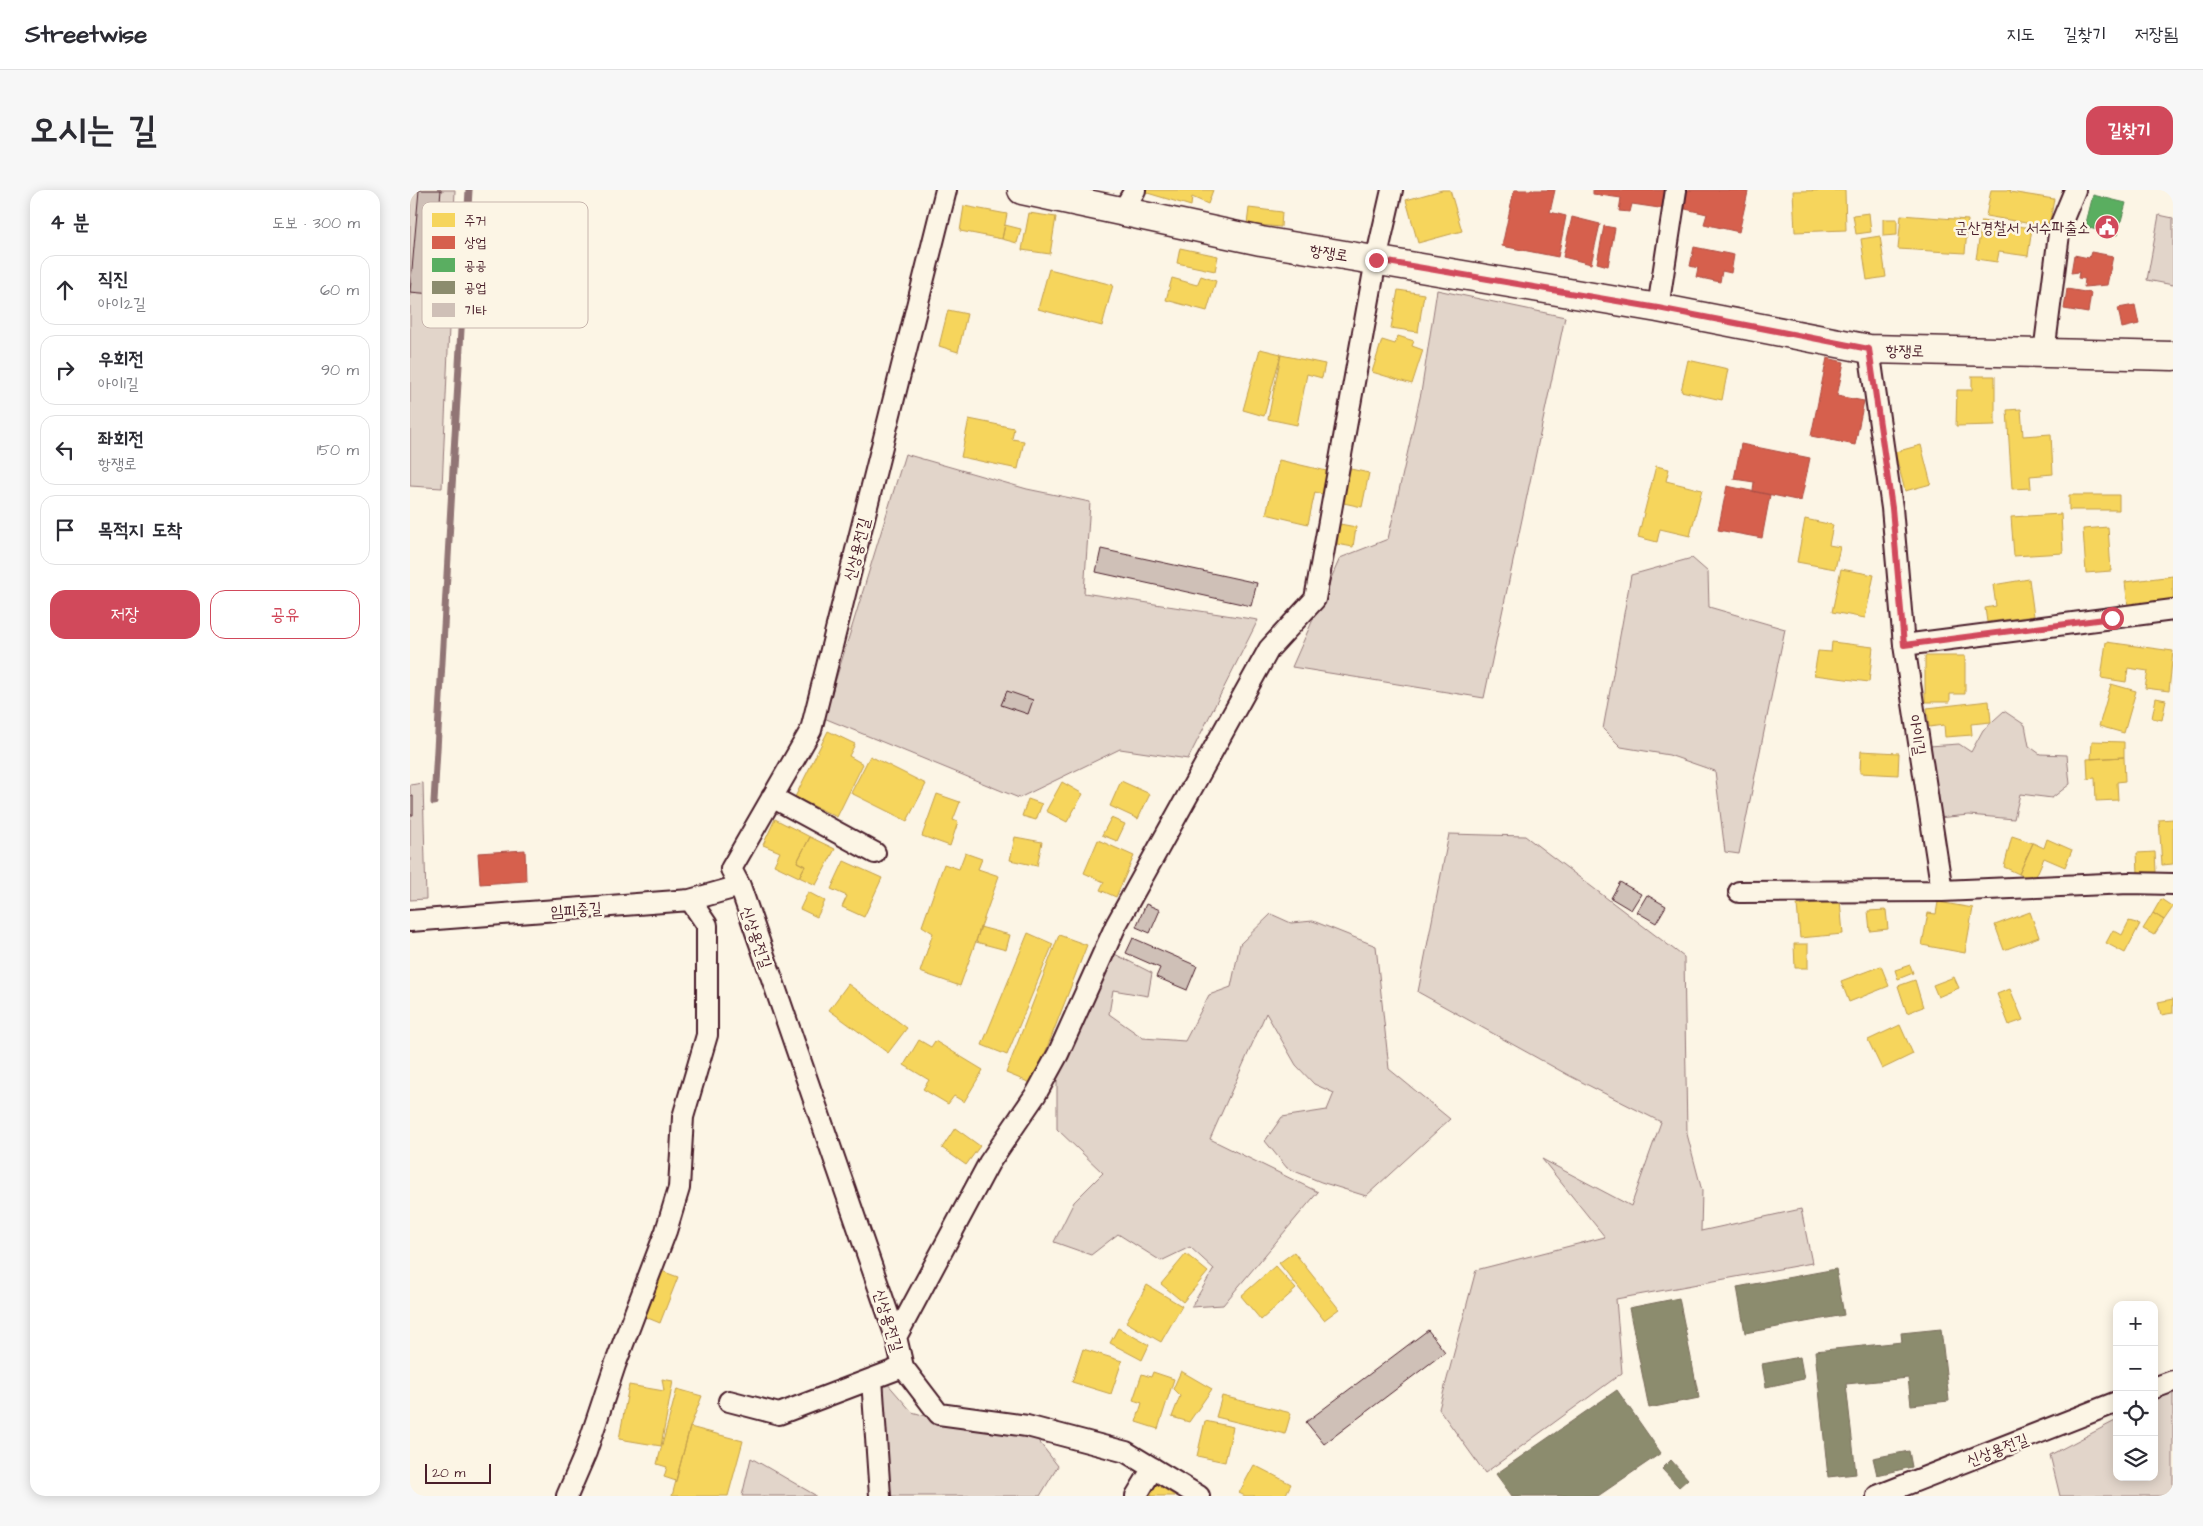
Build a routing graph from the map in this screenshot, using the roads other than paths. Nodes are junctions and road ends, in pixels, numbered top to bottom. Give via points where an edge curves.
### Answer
1 (946, 190) edge
2 (1022, 190) edge
3 (1392, 190) edge
4 (1676, 190) edge
5 (2075, 190) edge
6 (1128, 201) edge
7 (1376, 260) junction
8 (1658, 308) junction
9 (1869, 349) junction
10 (2044, 353) junction
11 (2173, 356) edge
12 (2173, 610) edge
13 (1904, 645) junction
14 (772, 797) junction
15 (875, 853) dead end
16 (2173, 884) edge
17 (740, 886) junction
18 (1942, 891) junction
19 (1739, 892) dead end
20 (690, 900) junction
21 (410, 921) edge
22 (896, 1337) junction
23 (903, 1367) junction
24 (872, 1379) junction
25 (2173, 1381) edge
26 (2158, 1387) edge
27 (729, 1401) dead end
28 (2113, 1404) edge
29 (1153, 1468) junction
30 (568, 1496) edge
31 (880, 1496) edge
32 (1136, 1496) edge
33 (1199, 1496) edge
34 (1877, 1496) edge

1 - 14 street, 신상용전길 via 811,730
2 - 6 street, 항쟁로
3 - 7 street
4 - 8 street
5 - 10 street via 2060,226
6 - 7 street, 항쟁로 via 1260,241
7 - 8 street, 항쟁로
7 - 22 street via 1315,599 1270,649 1116,925 1058,1054 1036,1094 989,1163
8 - 9 street, 항쟁로
9 - 10 street, 항쟁로
9 - 13 street, 아이1길 via 1892,508
10 - 11 street, 항쟁로
12 - 13 street
13 - 18 street, 아이1길
14 - 15 street
14 - 17 street, 신상용전길 via 731,868
16 - 18 street
17 - 20 street, 임피중길
17 - 22 street, 신상용전길
18 - 19 street
20 - 21 street, 임피중길
20 - 30 street via 708,925 707,1035 683,1117 679,1188
22 - 23 street, 신상용전길
23 - 24 street
23 - 29 street, 신상용전길 via 939,1414 1027,1426 1126,1452
24 - 27 street via 778,1414
24 - 31 street
25 - 26 street
28 - 34 street, 신상용전길
29 - 32 street
29 - 33 street, 신상용전길

